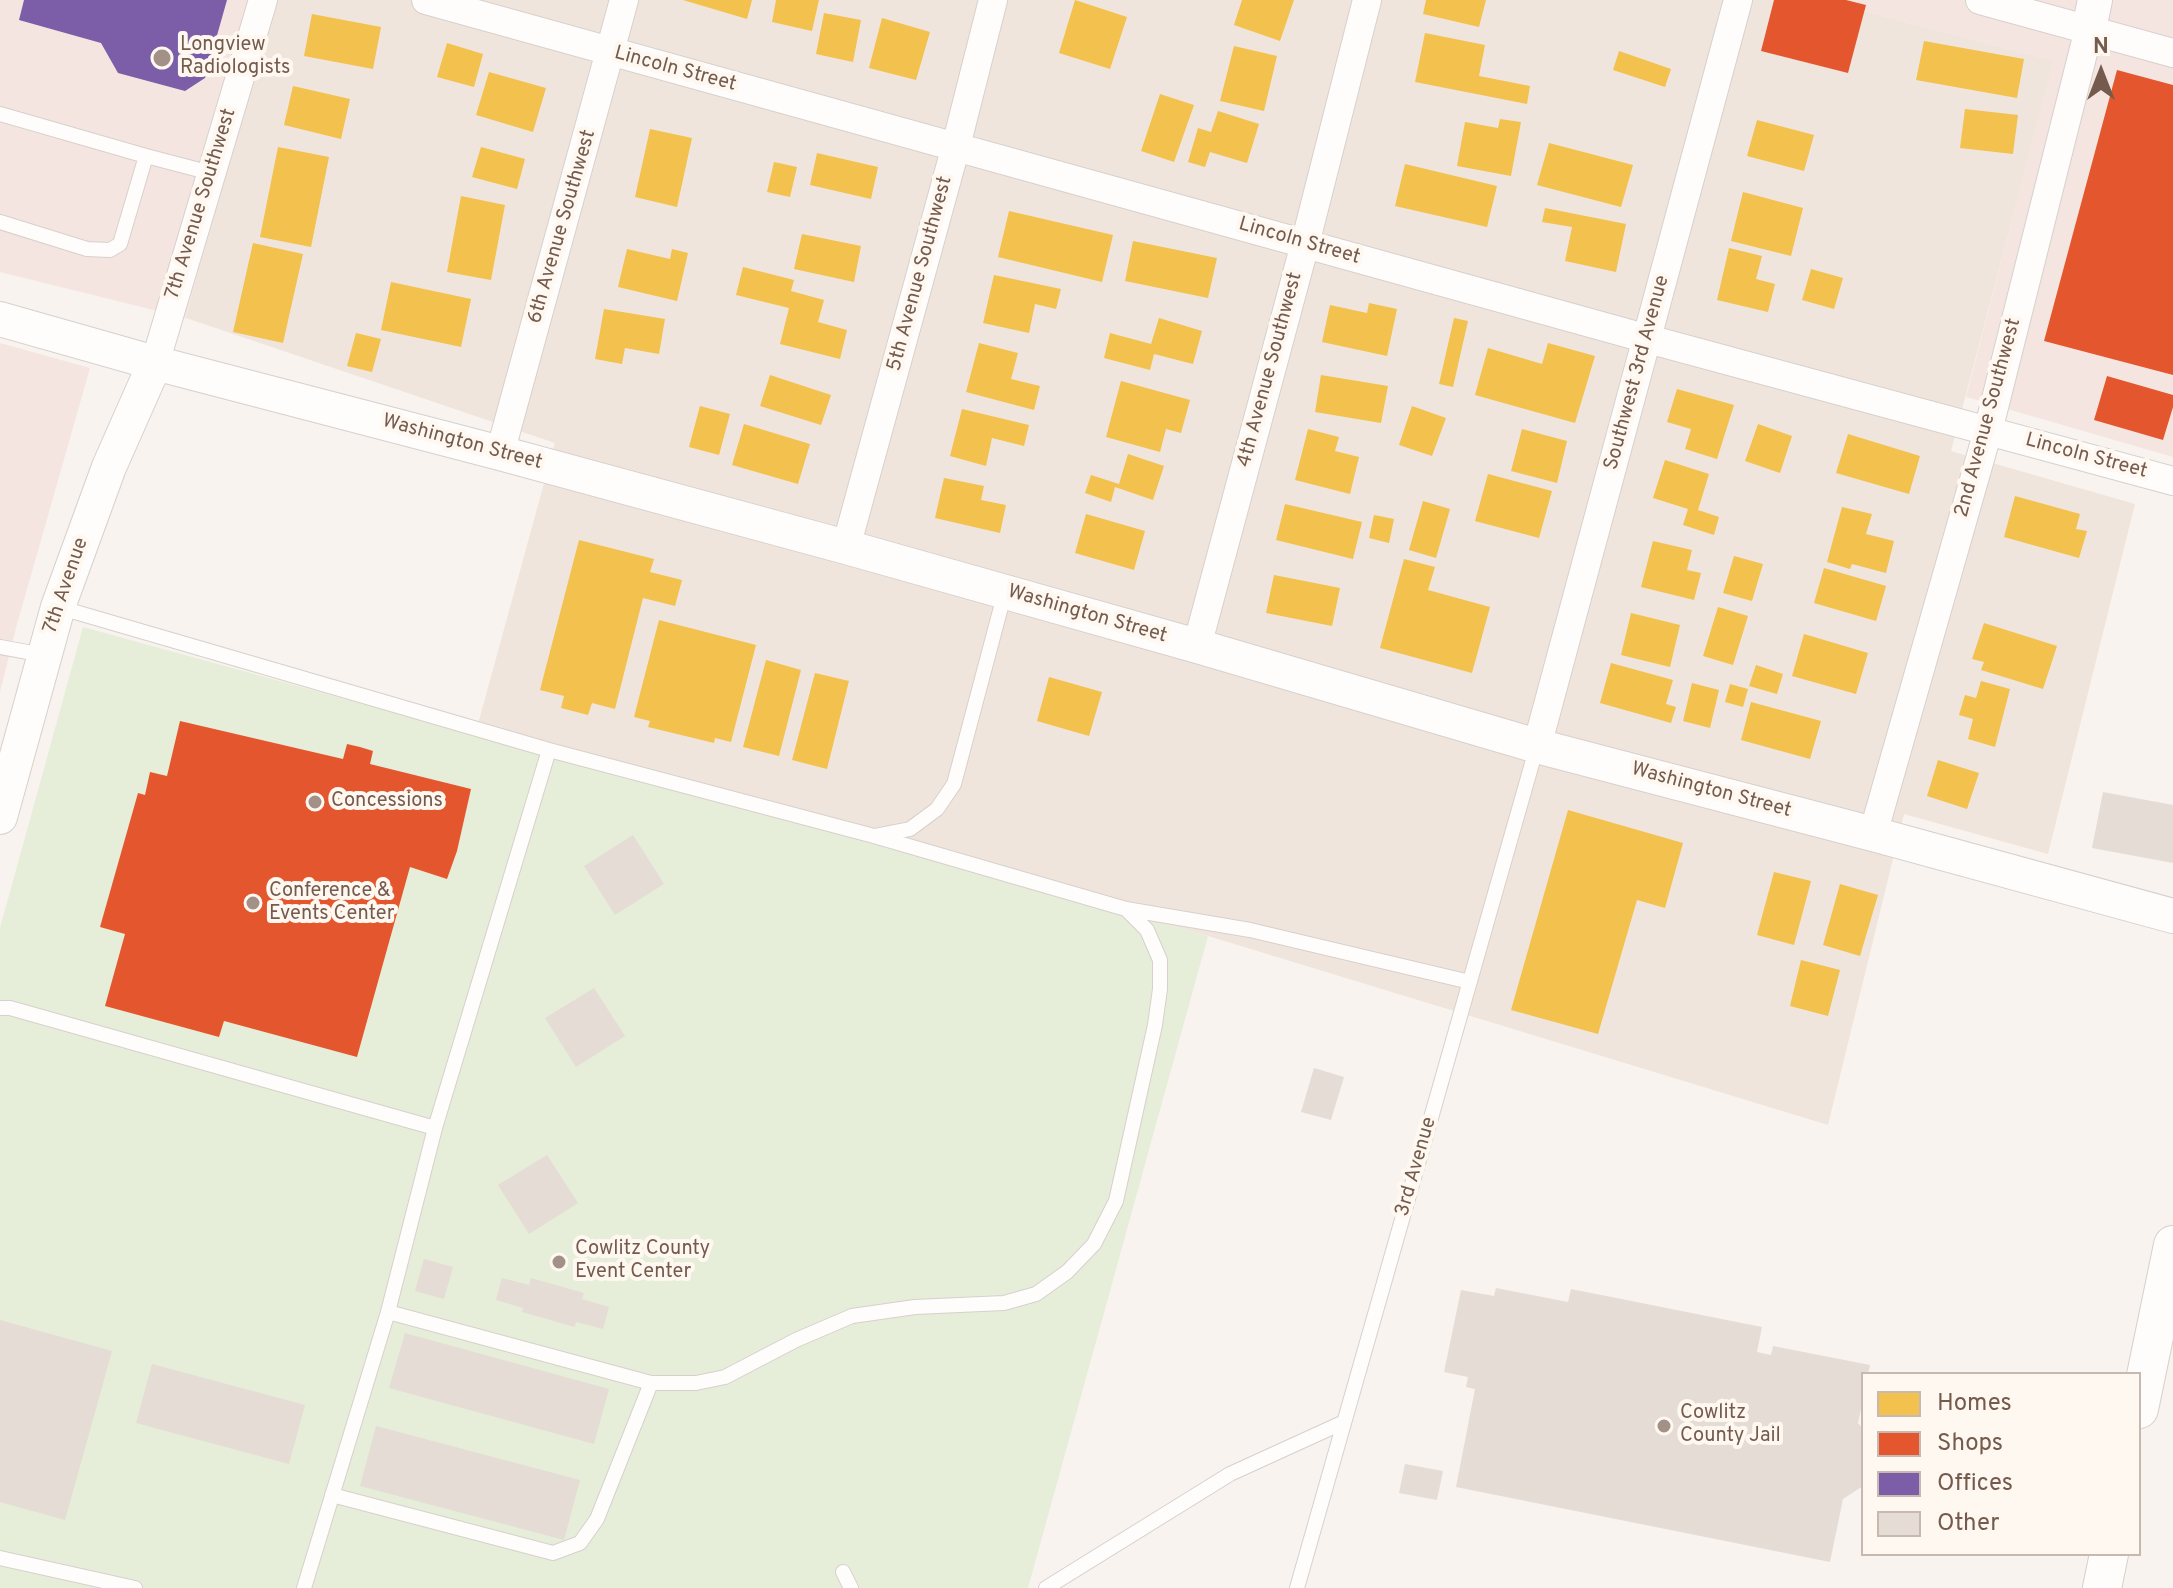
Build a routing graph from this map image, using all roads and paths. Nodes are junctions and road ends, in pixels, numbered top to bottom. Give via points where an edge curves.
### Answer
1 (263, 0) edge
2 (426, 0) edge
3 (624, 0) edge
4 (993, 0) edge
5 (1367, 0) edge
6 (1738, 0) edge
7 (1980, 0) edge
8 (2092, 15) edge
9 (611, 52) junction
10 (2173, 53) edge
11 (0, 114) edge
12 (956, 146) junction
13 (146, 156) junction
14 (211, 173) junction
15 (0, 222) edge
16 (1305, 244) junction
17 (0, 319) edge
18 (1648, 339) junction
19 (155, 363) junction
20 (1988, 431) junction
21 (500, 453) junction
22 (2173, 481) edge
23 (846, 547) junction
24 (1005, 592) junction
25 (58, 607) junction
26 (1197, 646) junction
27 (0, 647) edge
28 (45, 655) junction
29 (1537, 746) junction
30 (549, 750) junction
31 (0, 817) edge
32 (1873, 834) junction
33 (874, 836) junction
34 (1126, 909) junction
35 (2173, 916) edge
36 (1470, 982) junction
37 (0, 1008) edge
38 (435, 1128) junction
39 (2173, 1245) edge
40 (388, 1312) junction
41 (651, 1383) junction
42 (2141, 1399) edge
43 (1344, 1422) junction
44 (332, 1495) junction
45 (2109, 1556) edge
46 (0, 1558) edge
47 (843, 1572) dead end
48 (135, 1588) edge
49 (304, 1588) edge
50 (851, 1588) edge
51 (1046, 1588) edge
52 (1297, 1588) edge
53 (2102, 1588) edge

1 - 14 street, 7th Avenue Southwest
2 - 9 street, Lincoln Street
3 - 9 street, 6th Avenue Southwest
4 - 12 street, 5th Avenue Southwest
5 - 16 street, 4th Avenue Southwest
6 - 18 street, Southwest 3rd Avenue
7 - 8 street
8 - 10 street
8 - 20 street, 2nd Avenue Southwest
9 - 12 street, Lincoln Street
9 - 21 street, 6th Avenue Southwest
11 - 13 lane
12 - 16 street, Lincoln Street
12 - 23 street, 5th Avenue Southwest
13 - 14 lane
13 - 15 lane via 120,244 110,250 87,249
14 - 19 street, 7th Avenue Southwest
16 - 18 street, Lincoln Street
16 - 26 street, 4th Avenue Southwest
17 - 19 street, Washington Street
18 - 20 street, Lincoln Street
18 - 29 street, Southwest 3rd Avenue
19 - 21 street, Washington Street
19 - 25 street, 7th Avenue via 109,467
20 - 22 street, Lincoln Street
20 - 32 street, 2nd Avenue Southwest
21 - 23 street, Washington Street
23 - 24 street, Washington Street
24 - 26 street, Washington Street
24 - 33 lane via 954,784 937,809 910,829
25 - 28 street, 7th Avenue
25 - 30 lane
26 - 29 street, Washington Street
27 - 28 lane
28 - 31 street, 7th Avenue
29 - 32 street, Washington Street
29 - 36 lane, 3rd Avenue
30 - 33 lane
30 - 38 lane
32 - 35 street, Washington Street
33 - 34 lane
34 - 36 lane via 1250,930
34 - 41 lane via 1147,930 1160,960 1155,1025 1116,1201 1094,1244 1067,1272 1036,1294 1004,1303 852,1316 725,1377
36 - 43 lane, 3rd Avenue
37 - 38 lane
38 - 40 lane
39 - 42 main road
40 - 41 lane
40 - 44 lane
41 - 44 lane via 597,1519 580,1543 553,1553
43 - 51 lane via 1230,1474
43 - 52 lane, 3rd Avenue
44 - 49 lane
45 - 53 main road
46 - 48 lane
47 - 50 lane

